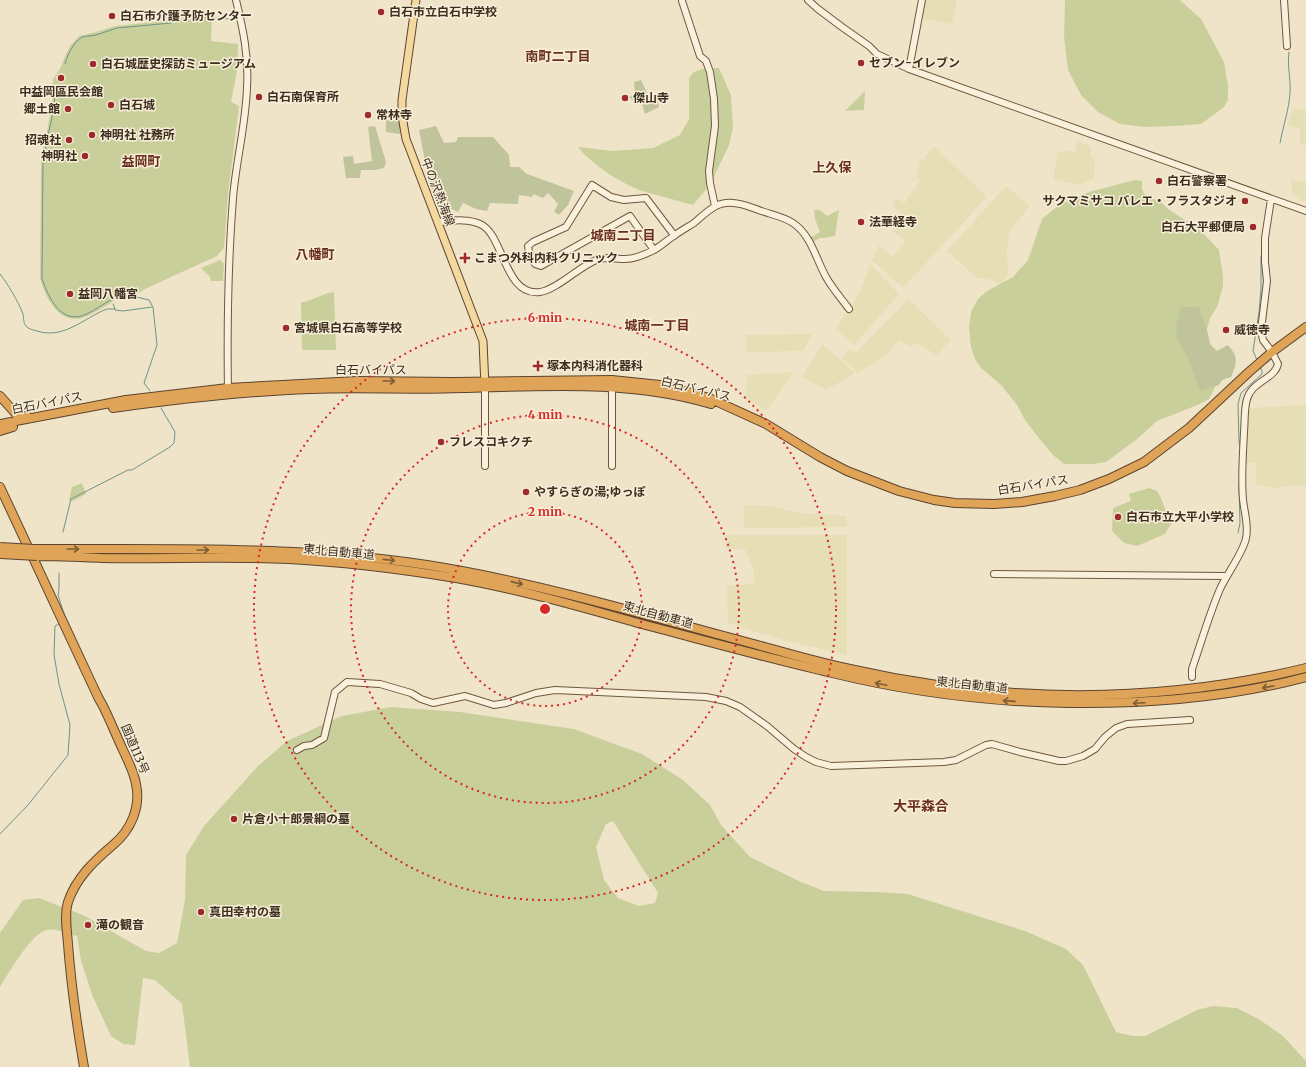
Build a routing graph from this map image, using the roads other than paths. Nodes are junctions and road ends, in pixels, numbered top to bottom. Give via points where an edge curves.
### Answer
1 (236, 0) edge
2 (416, 0) edge
3 (808, 0) edge
4 (922, 0) edge
5 (1284, 0) edge
6 (682, 1) edge
7 (1287, 46) dead end
8 (909, 69) junction
9 (1272, 199) junction
10 (715, 206) junction
11 (1306, 212) edge
12 (438, 222) junction
13 (674, 235) junction
14 (654, 250) junction
15 (848, 309) dead end
16 (1306, 328) edge
17 (1272, 352) junction
18 (485, 384) junction
19 (612, 384) junction
20 (228, 391) junction
21 (4, 402) edge
22 (58, 415) junction
23 (34, 417) junction
24 (0, 423) edge
25 (0, 430) edge
26 (485, 466) dead end
27 (612, 466) dead end
28 (0, 487) edge
29 (0, 547) edge
30 (36, 552) junction
31 (0, 554) edge
32 (994, 574) dead end
33 (1226, 576) junction
34 (1306, 668) edge
35 (1192, 677) dead end
36 (1306, 677) edge
37 (1190, 720) dead end
38 (297, 750) dead end
39 (84, 1067) edge

1 - 20 street via 245,38 248,86 232,205
2 - 12 main road, 中の沢熱海線 via 403,89 402,116 406,139
3 - 8 street via 877,54
4 - 8 street
5 - 7 street
6 - 10 street via 700,56 706,61 712,84 715,126 709,171
8 - 9 street
9 - 11 street
9 - 17 street via 1265,238 1267,281 1261,330 1263,340
10 - 13 street
10 - 15 street via 731,202 793,223 802,230 828,281
12 - 14 street via 472,221 482,224 492,237 512,278 524,289 532,291 540,292 552,287 601,258 625,259
12 - 18 main road, 中の沢熱海線 via 483,340
13 - 14 street
13 - 14 street via 646,198 624,200 611,197 592,185 566,227 528,246 535,264 541,266 630,216
16 - 17 highway, 白石バイパス
17 - 19 highway, 白石バイパス via 1189,428 1144,462 1080,490 1022,502 994,504 934,500 899,491 847,471 766,424 741,413 707,403
17 - 33 street via 1278,364 1275,372 1255,386 1247,398 1243,480 1246,539
18 - 19 highway, 白石バイパス
18 - 20 highway, 白石バイパス via 463,388
18 - 26 street
19 - 27 street
20 - 22 highway, 白石バイパス
21 - 23 highway via 16,414
21 - 24 highway via 7,414
22 - 23 highway, 白石バイパス
22 - 25 highway, 白石バイパス
23 - 24 highway, 白石バイパス
28 - 39 highway, 国道113号 via 133,771 138,795 130,825 118,841 99,857 79,880 66,913 70,971
29 - 30 highway, 東北自動車道, bridge
30 - 31 highway, 東北自動車道, bridge
30 -> 34 highway, 東北自動車道 via 284,551 412,563 537,587 850,669 985,691 1051,695 1141,694 1241,682
36 -> 30 highway, 東北自動車道 via 1239,692 1165,701 1086,703 983,699 917,691 835,674 549,598 498,586 405,570 288,559 102,558
32 - 33 street
33 - 35 street via 1192,669
37 - 38 street via 1127,724 1105,736 1083,756 1066,761 992,744 956,760 944,762 831,766 806,757 740,707 706,697 555,690 494,705 465,696 433,703 380,684 347,682 335,692 324,738

